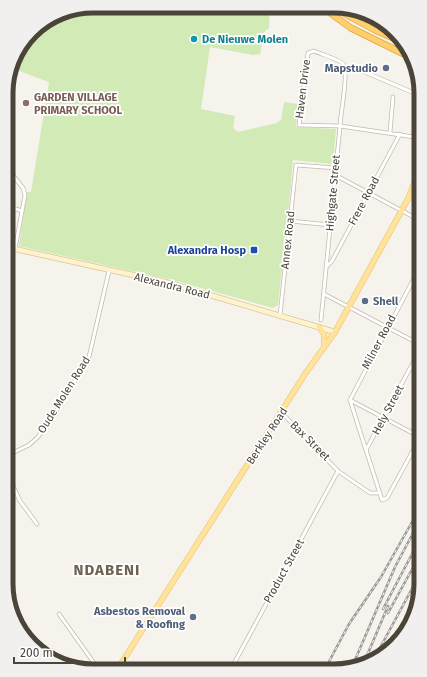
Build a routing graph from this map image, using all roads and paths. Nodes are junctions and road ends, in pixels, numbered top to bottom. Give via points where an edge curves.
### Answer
1 (329, 13) edge
2 (346, 14) edge
3 (392, 38) edge
4 (308, 53) joint
5 (403, 54) edge
6 (360, 70) dead end
7 (414, 93) edge
8 (393, 97) dead end
9 (340, 126) junction
10 (390, 132) junction
11 (400, 134) junction
12 (414, 137) edge
13 (336, 168) junction
14 (335, 175) junction
15 (13, 176) edge
16 (414, 189) edge
17 (368, 193) junction
18 (13, 208) edge
19 (22, 211) junction
20 (401, 211) junction
21 (414, 218) edge
22 (290, 221) junction
23 (331, 225) junction
24 (15, 249) joint
25 (326, 266) junction
26 (109, 271) junction
27 (414, 277) edge
28 (324, 294) junction
29 (349, 308) junction
30 (280, 315) junction
31 (321, 320) dead end
32 (319, 327) junction
33 (386, 327) junction
34 (335, 332) junction
35 (414, 343) edge
36 (324, 348) junction
37 (414, 360) edge
38 (350, 400) junction
39 (282, 412) junction
40 (384, 417) junction
41 (414, 433) edge
42 (414, 447) edge
43 (366, 451) junction
44 (13, 453) edge
45 (411, 453) junction
46 (414, 454) edge
47 (338, 471) junction
48 (13, 486) edge
49 (379, 493) junction
50 (37, 524) dead end
51 (59, 614) dead end
52 (95, 664) edge
53 (121, 664) edge
54 (234, 664) edge

1 - 5 highway via 351,28
2 - 3 highway
4 - 9 street, Highgate Street via 314,51 345,66
4 - 9 street, Haven Drive via 299,125
6 - 7 street
8 - 10 street
9 - 10 street
9 - 13 street, Highgate Street
10 - 11 street
11 - 12 street
11 - 17 street, Frere Road
13 - 14 street, Highgate Street
13 - 22 street, Annex Road via 296,165
14 - 17 street
14 - 23 street, Highgate Street
15 - 19 street via 24,192
16 - 20 main road, Berkley Road
17 - 20 street
17 - 25 street, Frere Road via 332,261
18 - 19 street
19 - 24 street
20 - 21 street
20 - 29 main road, Berkley Road
22 - 23 street
22 - 30 street, Annex Road
23 - 25 street, Highgate Street
24 - 26 street, Alexandra Road
25 - 28 street, Highgate Street
26 - 30 street, Alexandra Road via 169,283
26 - 44 street, Oude Molen Road via 87,362 38,437 29,445
27 - 33 street, Milner Road
28 - 29 street
28 - 31 street, Highgate Street
29 - 33 street
29 - 34 main road, Berkley Road
30 - 32 street, Alexandra Road
32 - 34 street, Alexandra Road
32 - 36 main road via 324,334
33 - 35 street
33 - 38 street, Milner Road
34 - 36 main road, Berkley Road
36 - 39 main road, Berkley Road
37 - 40 street, Hely Street
38 - 40 street
38 - 43 street
39 - 47 street, Bax Street
39 - 53 main road, Berkley Road
40 - 41 street
40 - 43 street, Hely Street
42 - 45 street
43 - 49 street
45 - 46 street
45 - 49 street via 387,498 382,500
47 - 49 street, Bax Street via 370,493
47 - 54 street, Product Street
48 - 50 street
51 - 52 street

